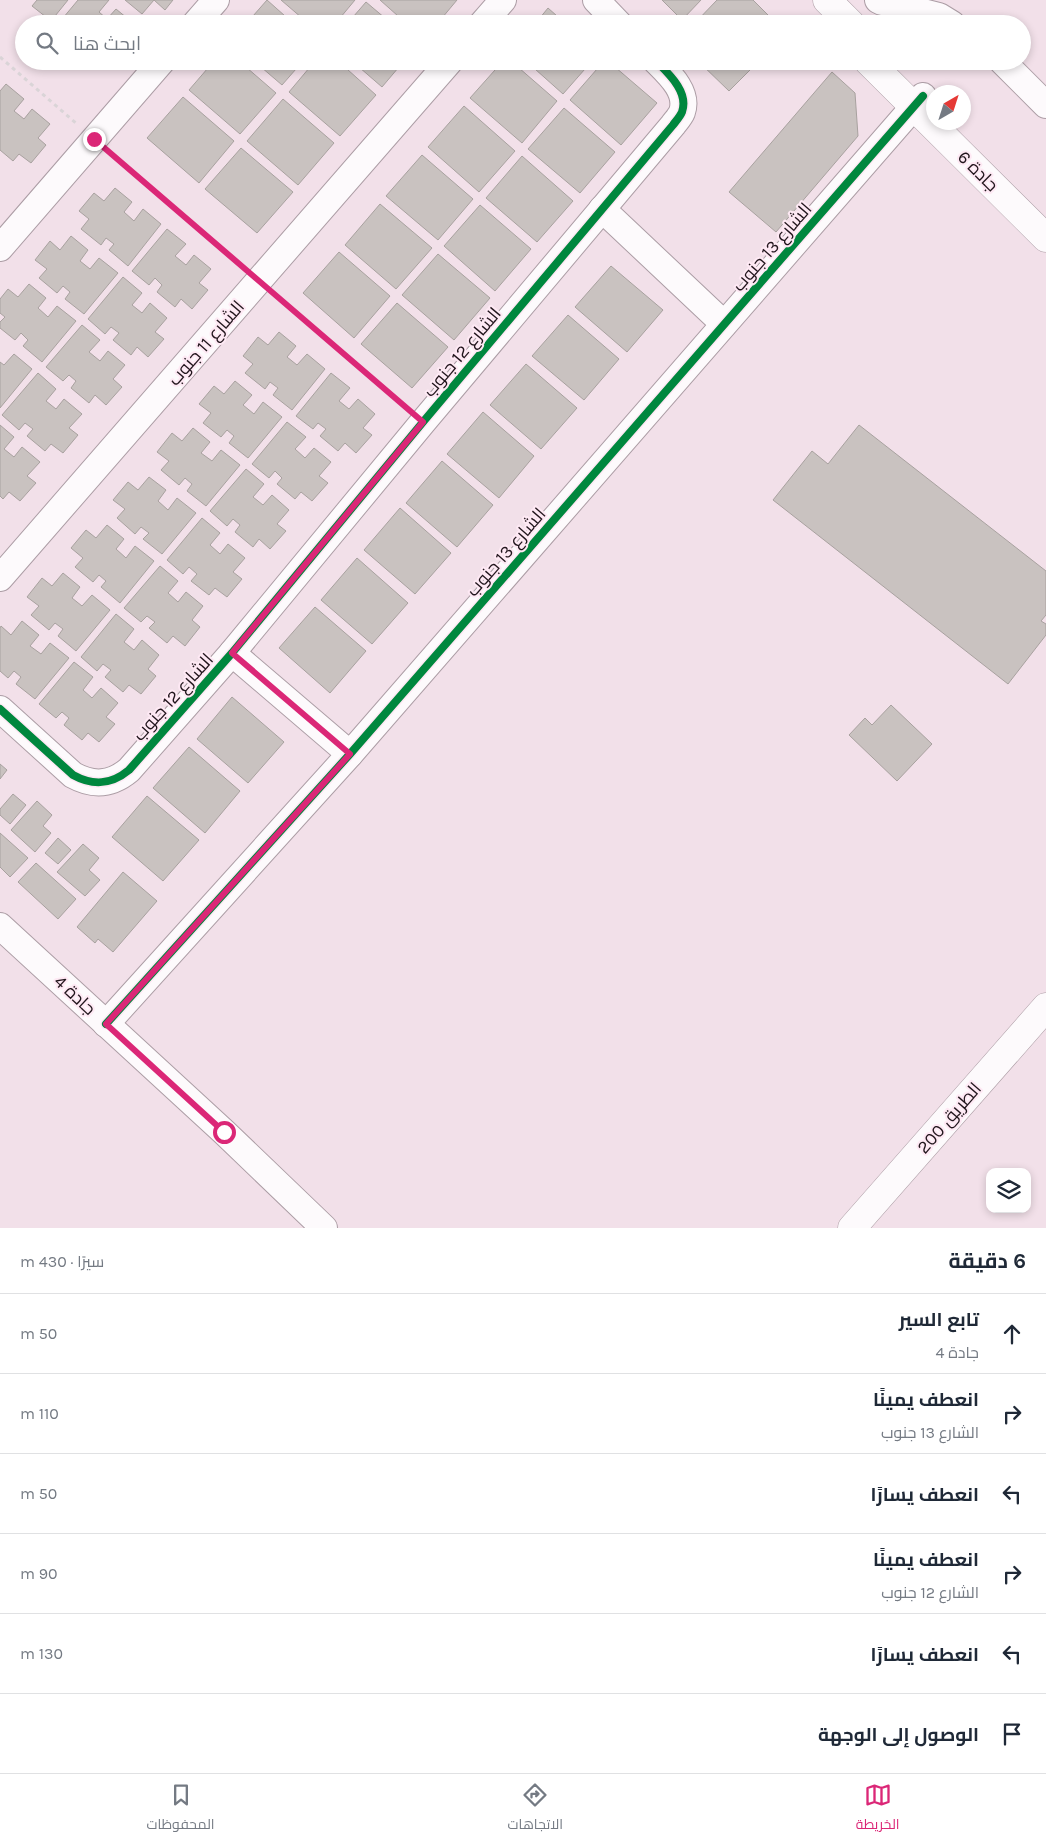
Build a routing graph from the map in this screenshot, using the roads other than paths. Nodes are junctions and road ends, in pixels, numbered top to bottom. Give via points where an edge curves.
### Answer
1 (216, 0) edge
2 (503, 0) edge
3 (596, 0) edge
4 (807, 0) edge
5 (827, 0) edge
6 (878, 0) edge
7 (945, 13) edge
8 (203, 15) edge
9 (490, 15) edge
10 (611, 15) edge
11 (822, 15) edge
12 (842, 15) edge
13 (154, 70) edge
14 (442, 70) edge
15 (665, 70) edge
16 (880, 70) edge
17 (896, 70) edge
18 (1011, 70) edge
19 (923, 103) edge
20 (1046, 105) edge
21 (958, 130) edge
22 (602, 209) junction
23 (1046, 217) edge
24 (1046, 238) edge
25 (0, 248) edge
26 (724, 324) junction
27 (0, 578) edge
28 (232, 653) junction
29 (0, 709) edge
30 (350, 754) junction
31 (0, 926) edge
32 (1046, 1007) edge
33 (106, 1024) junction
34 (324, 1228) edge
35 (852, 1228) edge

1 - 8 street
2 - 9 street
3 - 10 street
4 - 11 main road
5 - 12 main road
6 - 7 street
13 - 25 street
14 - 27 street, الشارع 11 جنوب
15 - 22 street, الشارع 12 جنوب via 682,96 682,112
16 - 19 main road, جادة 6
17 - 19 main road, جادة 6
18 - 20 street
19 - 24 main road, جادة 6
19 - 26 street, الشارع 13 جنوب
21 - 23 main road, جادة 6
22 - 26 street
22 - 28 street, الشارع 12 جنوب
26 - 30 street, الشارع 13 جنوب
28 - 29 street, الشارع 12 جنوب via 128,770 121,777 102,783 73,776
28 - 30 street
30 - 33 street, الشارع 13 جنوب
31 - 33 street, جادة 4
32 - 35 main road, الطريق 200
33 - 34 street, جادة 4

